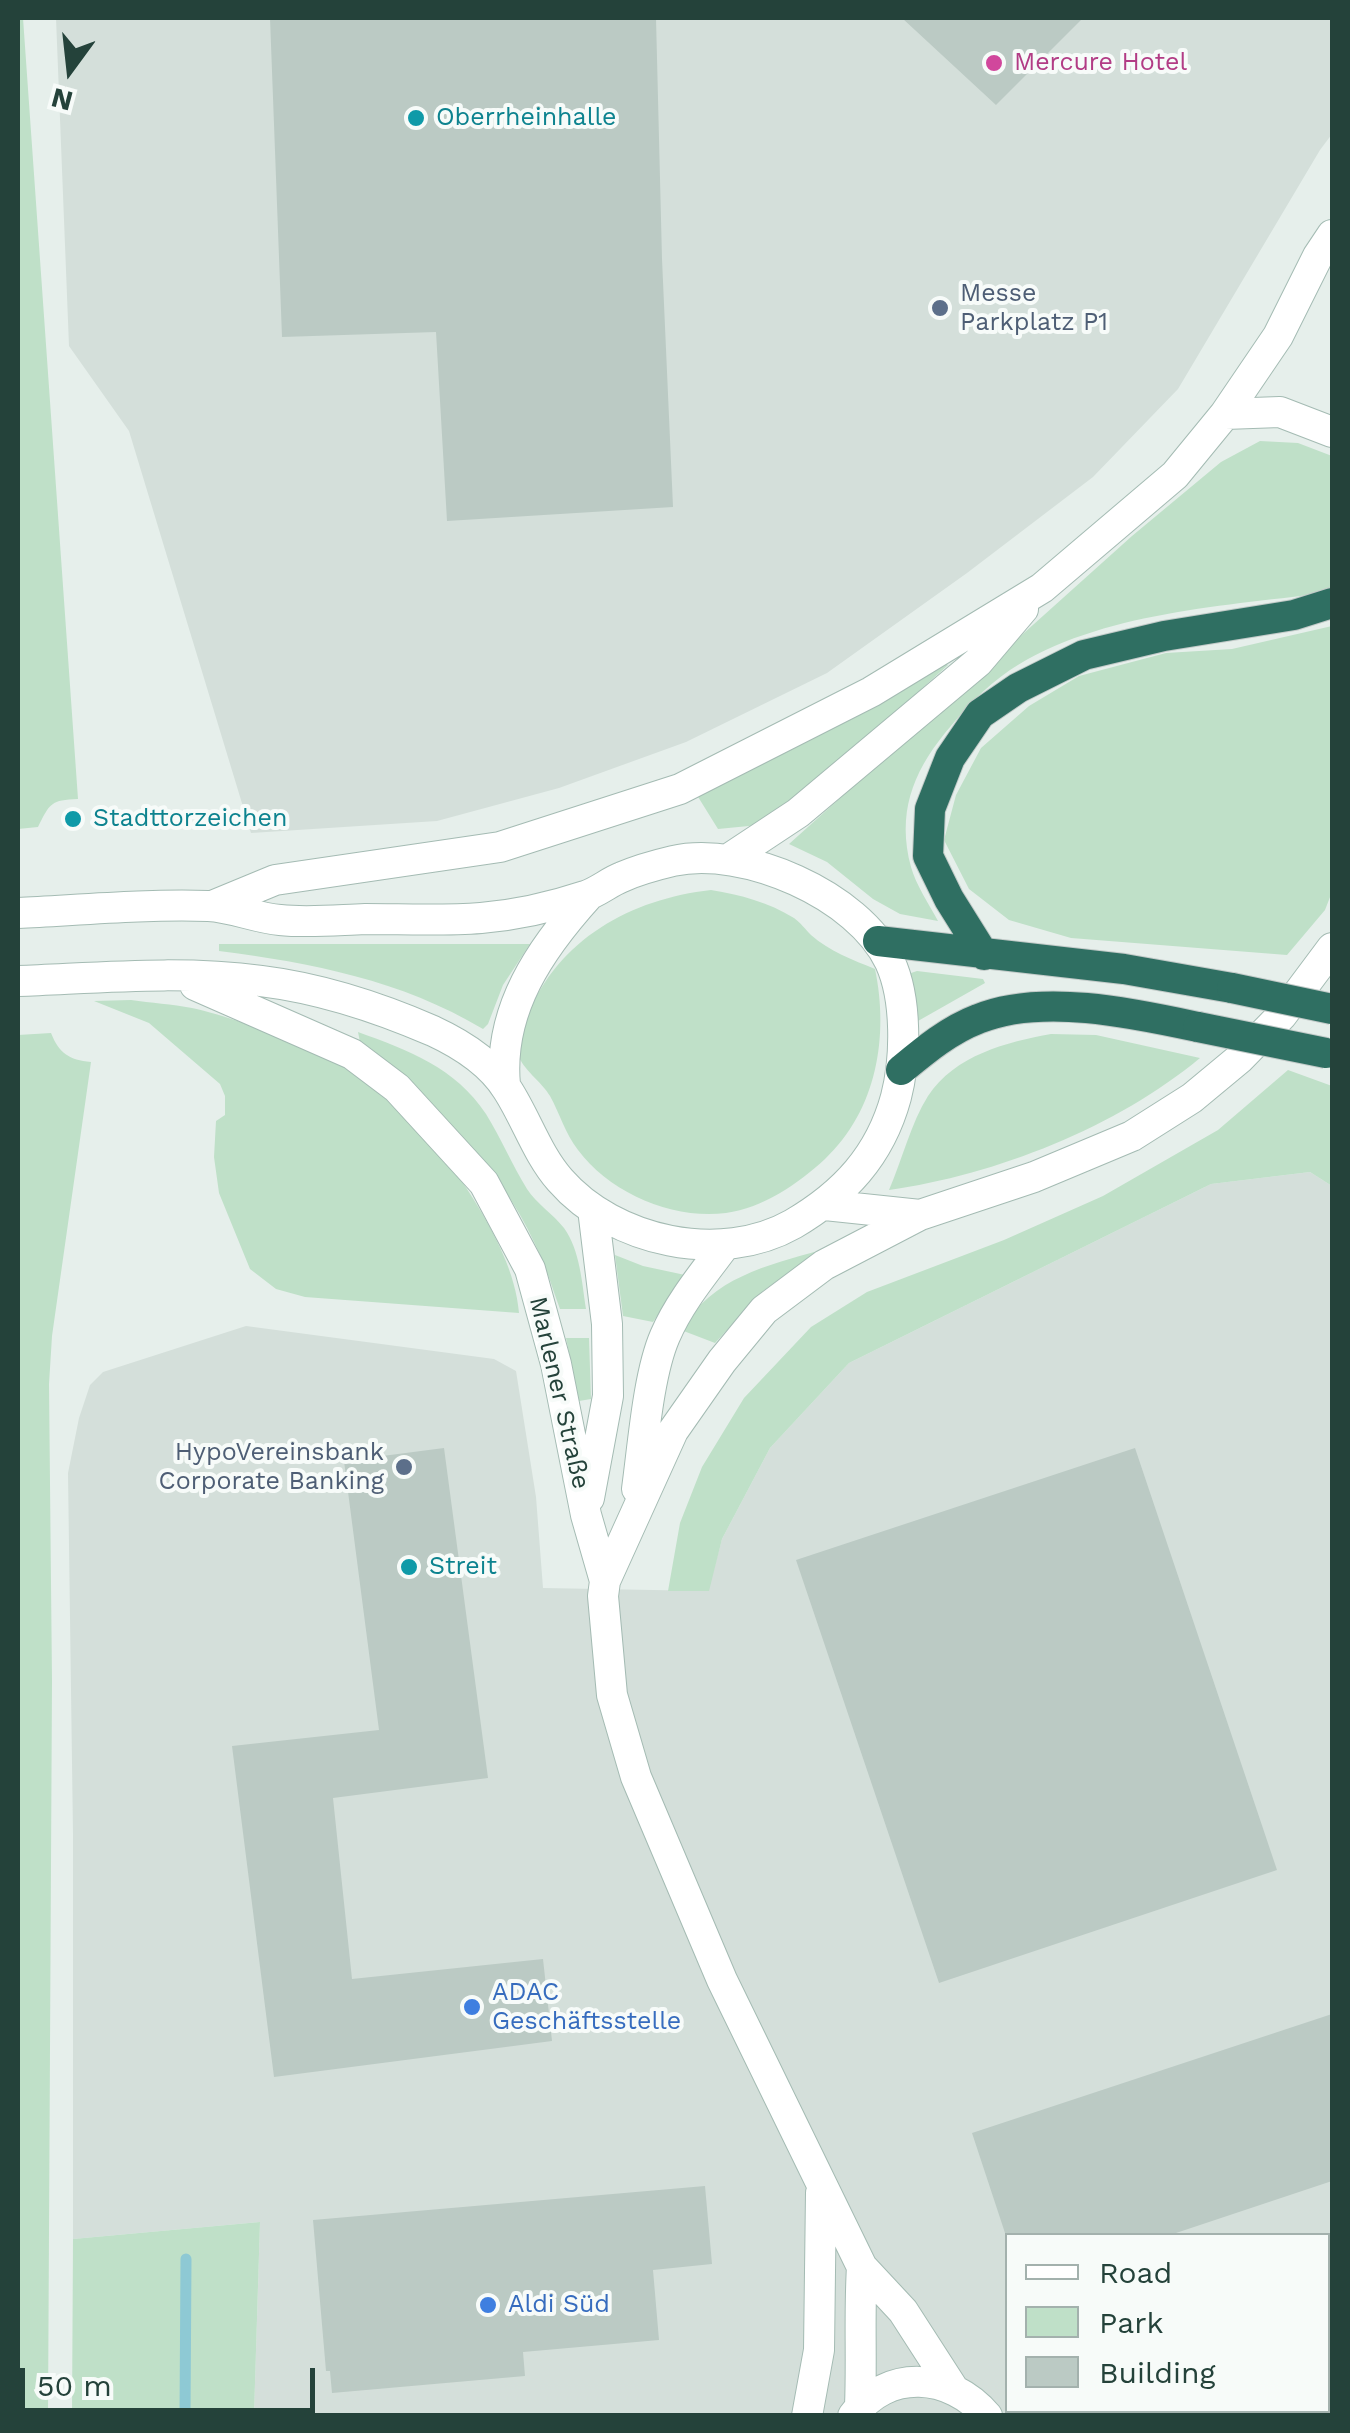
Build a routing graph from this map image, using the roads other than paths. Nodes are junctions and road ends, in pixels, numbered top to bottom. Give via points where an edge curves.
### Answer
1 (1332, 235) edge
2 (1225, 414) junction
3 (1332, 432) edge
4 (1042, 588) junction
5 (1332, 603) edge
6 (730, 858) junction
7 (589, 895) junction
8 (212, 906) junction
9 (18, 914) edge
10 (878, 941) junction
11 (1332, 948) edge
12 (984, 954) junction
13 (174, 976) junction
14 (18, 982) edge
15 (1332, 1009) edge
16 (1330, 1054) edge
17 (901, 1070) junction
18 (505, 1085) junction
19 (826, 1205) junction
20 (593, 1208) junction
21 (920, 1215) junction
22 (725, 1244) junction
23 (586, 1515) junction
24 (633, 1522) junction
25 (604, 1581) junction
26 (821, 2185) junction
27 (862, 2267) junction
28 (952, 2387) junction
29 (856, 2411) edge
30 (807, 2416) edge
31 (987, 2416) edge

1 - 2 main road via 1278,336
2 - 3 main road via 1280,412
2 - 4 main road via 1176,474
4 - 6 main road via 978,662 798,813
4 - 8 main road via 870,692 680,789 500,846 275,880
5 - 12 highway via 1084,656 980,714 950,758 930,809 928,856
6 - 7 main road via 676,860
6 - 10 main road via 783,873
7 - 8 main road via 480,918 279,920
7 - 18 main road via 544,950 519,997 504,1039
8 - 9 main road
10 - 12 highway
10 - 17 main road via 899,996
11 - 21 main road via 1282,1015 1192,1098 1132,1136
12 - 15 highway, bridge via 1124,969
13 - 14 main road, Marlener Straße
13 - 18 main road via 262,981 395,1016 470,1051
13 - 23 main road, Marlener Straße via 352,1054 397,1088 484,1183 530,1269
16 - 17 highway, bridge via 1105,1011 1035,1006 977,1019
17 - 19 main road via 878,1144
18 - 20 main road via 560,1180
19 - 21 main road
19 - 22 main road via 778,1232
20 - 22 main road via 679,1244
20 - 23 main road, Marlener Straße via 608,1396
21 - 24 main road via 824,1265 764,1310 673,1431
22 - 24 main road via 664,1337
23 - 25 main road, Marlener Straße
24 - 25 main road
25 - 26 main road, Marlener Straße via 612,1695 636,1777 722,1980
26 - 27 main road, Marlener Straße
26 - 30 main road via 819,2350
27 - 28 main road, Marlener Straße via 903,2311
27 - 29 main road
28 - 29 main road via 903,2382
28 - 31 main road, Marlener Straße

